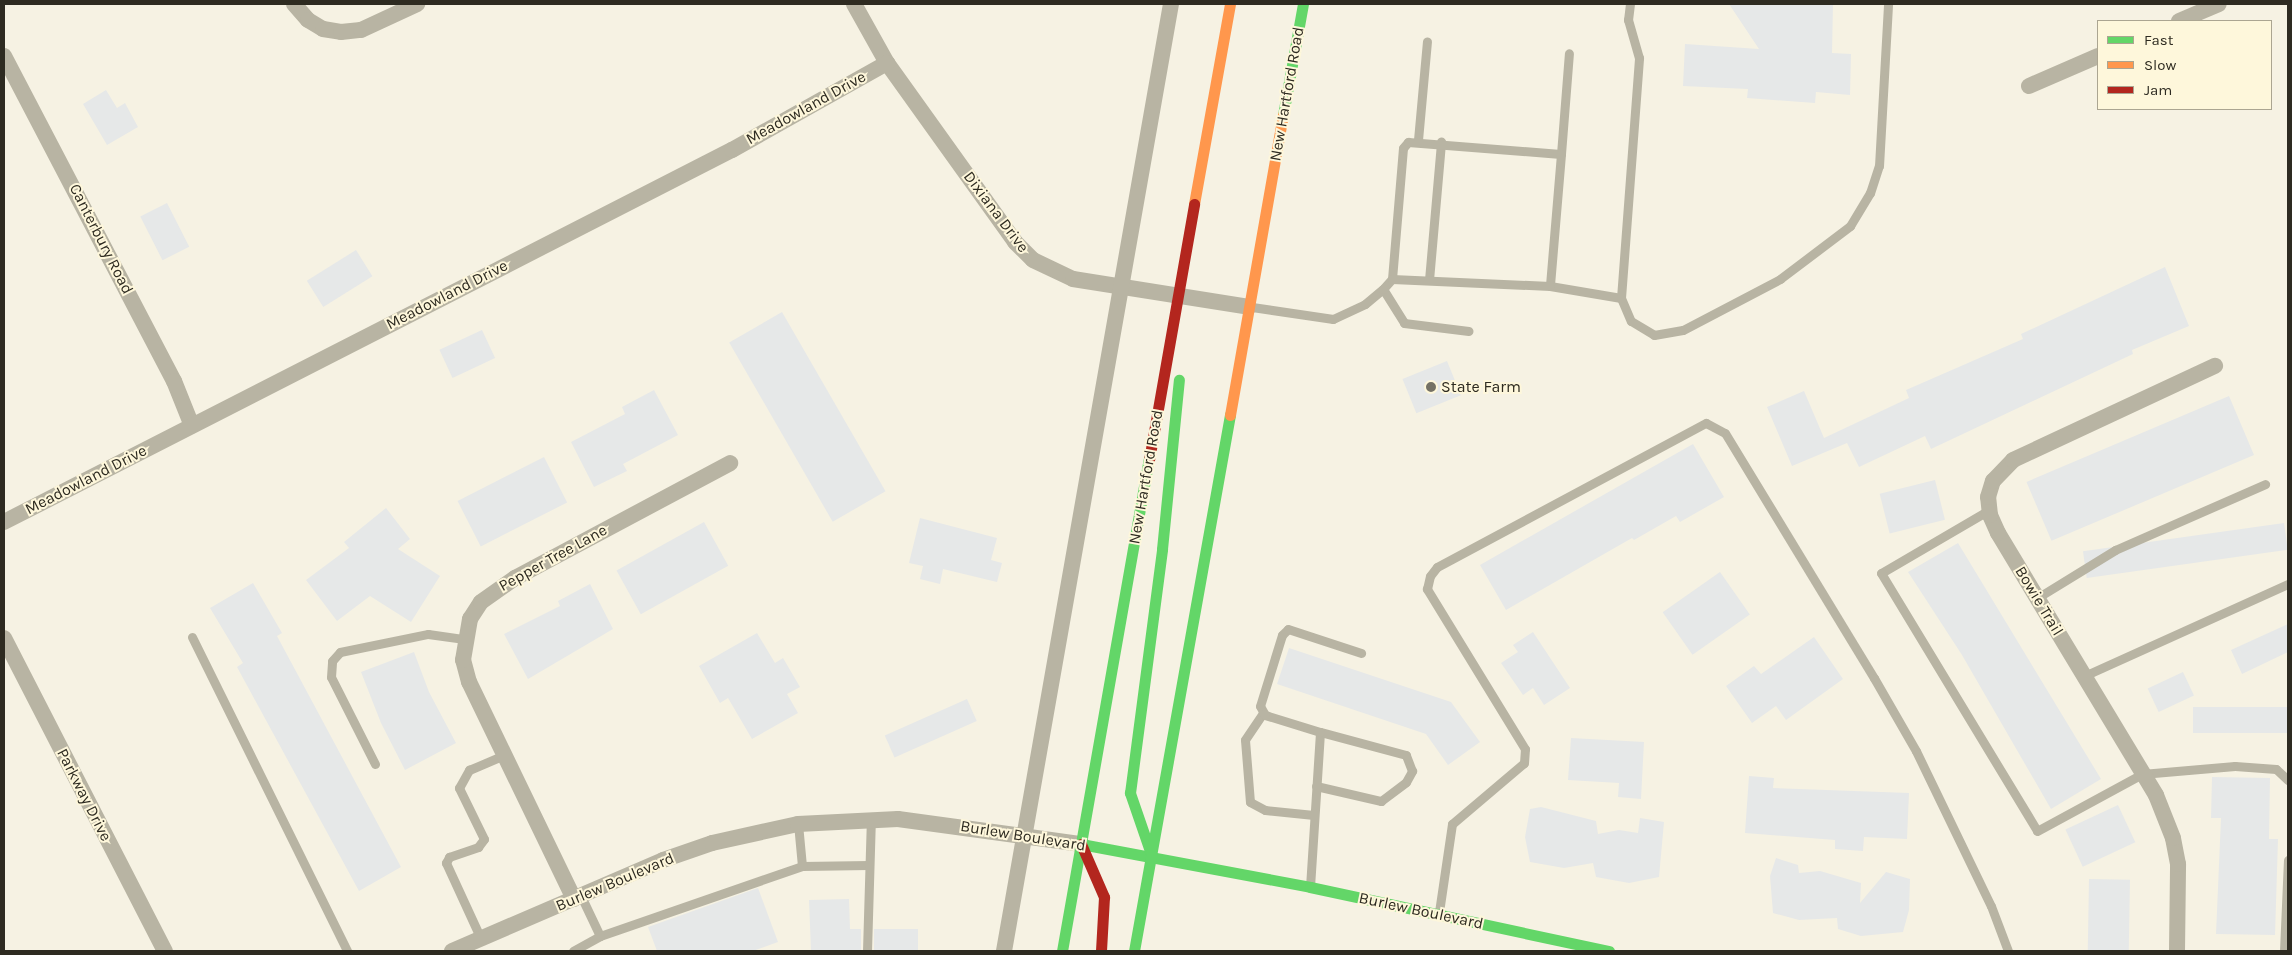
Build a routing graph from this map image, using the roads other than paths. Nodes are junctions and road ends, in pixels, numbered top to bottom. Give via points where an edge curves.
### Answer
1 (294, 4) edge
2 (417, 4) edge
3 (854, 4) edge
4 (1171, 4) edge
5 (1230, 4) edge
6 (1303, 4) edge
7 (1630, 4) edge
8 (1888, 4) edge
9 (2219, 4) edge
10 (2181, 20) edge
11 (1427, 41) dead end
12 (1569, 53) dead end
13 (4, 56) edge
14 (2097, 56) edge
15 (887, 63) junction
16 (2029, 86) dead end
17 (1418, 140) junction
18 (1440, 142) junction
19 (1561, 154) junction
20 (1392, 279) junction
21 (1429, 280) junction
22 (1550, 286) junction
23 (1120, 288) junction
24 (1383, 289) junction
25 (1178, 296) junction
26 (1621, 298) junction
27 (1249, 307) junction
28 (1469, 330) dead end
29 (2215, 366) dead end
30 (192, 426) junction
31 (730, 464) dead end
32 (2265, 484) dead end
33 (1989, 510) junction
34 (4, 522) edge
35 (2288, 584) edge
36 (2037, 598) junction
37 (192, 636) dead end
38 (4, 638) edge
39 (463, 640) junction
40 (1361, 653) dead end
41 (2084, 676) junction
42 (1263, 713) junction
43 (1320, 732) junction
44 (505, 755) junction
45 (375, 764) dead end
46 (2142, 774) junction
47 (2288, 780) edge
48 (1316, 786) junction
49 (1314, 815) junction
50 (870, 818) junction
51 (798, 824) junction
52 (1025, 835) junction
53 (1081, 844) junction
54 (1151, 856) junction
55 (2288, 860) edge
56 (869, 865) junction
57 (802, 866) junction
58 (1310, 887) junction
59 (578, 897) junction
60 (1438, 914) junction
61 (600, 936) junction
62 (481, 939) junction
63 (1575, 948) edge
64 (165, 951) edge
65 (347, 951) edge
66 (452, 951) edge
67 (573, 951) edge
68 (867, 951) edge
69 (1004, 951) edge
70 (1062, 951) edge
71 (1101, 951) edge
72 (1134, 951) edge
73 (1609, 951) edge
74 (2008, 951) edge
75 (2177, 951) edge
76 (2284, 951) edge

1 - 2 street via 308,20 323,29 341,32 361,30
3 - 15 street, Dixiana Drive
4 - 23 street
5 - 25 main road, New Hartford Road
6 - 27 main road, New Hartford Road
7 - 26 lane via 1628,20 1639,58
8 - 26 lane via 1879,166 1870,193 1850,226 1780,279 1683,330 1654,335 1631,321
9 - 10 street
11 - 17 lane
12 - 19 lane
13 - 30 street, Canterbury Road via 170,372
14 - 16 street
15 - 23 street, Dixiana Drive via 1015,242 1033,260 1073,279
15 - 30 street, Meadowland Drive via 732,150
17 - 18 lane
17 - 20 lane via 1408,142 1403,148
18 - 19 lane
18 - 21 lane
19 - 22 lane
20 - 21 lane
20 - 24 lane
21 - 22 lane
22 - 26 lane
23 - 25 street, Dixiana Drive
23 - 52 street
24 - 27 lane via 1365,304 1333,319
24 - 28 lane via 1404,323
25 - 27 street, Dixiana Drive
25 - 53 main road, New Hartford Road
25 - 54 main road via 1179,376 1171,465 1130,794
27 - 54 main road, New Hartford Road
29 - 33 street, Bowie Trail via 2013,460 1993,481
30 - 34 street, Meadowland Drive
31 - 39 street, Pepper Tree Lane via 497,589 473,614
32 - 36 lane via 2115,550
33 - 36 street, Bowie Trail via 1998,533
33 - 46 lane via 1881,573 2037,832
35 - 41 lane
36 - 41 street, Bowie Trail
37 - 65 lane
38 - 64 street, Parkway Drive
39 - 44 street, Pepper Tree Lane via 469,682
39 - 45 lane via 428,634 340,652 332,661 331,677
40 - 42 lane via 1288,630 1282,635 1260,706
41 - 46 street, Bowie Trail
42 - 43 lane
42 - 49 lane via 1245,740 1250,802 1265,810
43 - 48 lane
43 - 48 lane via 1406,755 1411,759 1412,771 1406,782 1381,801
44 - 59 street, Pepper Tree Lane
44 - 62 lane via 469,770 459,788 484,839 478,847 449,857 446,863
46 - 47 lane via 2235,766 2276,769
46 - 75 street, Bowie Trail via 2173,838 2179,890
48 - 49 lane
49 - 58 lane
50 - 51 street, Burlew Boulevard
50 - 52 street, Burlew Boulevard
50 - 56 lane
51 - 57 lane
51 - 59 street, Burlew Boulevard via 712,843
52 - 53 street, Burlew Boulevard
52 - 69 street
53 - 54 main road, Burlew Boulevard
53 - 70 main road, New Hartford Road
53 - 71 main road via 1104,897
54 - 58 main road, Burlew Boulevard
54 - 72 main road, New Hartford Road
55 - 76 lane
56 - 57 lane
56 - 68 lane
57 - 61 lane
58 - 60 main road, Burlew Boulevard
59 - 61 lane
59 - 62 street, Burlew Boulevard
60 - 63 main road, Burlew Boulevard
60 - 74 lane via 1452,824 1524,763 1525,749 1427,589 1430,576 1437,566 1706,423 1725,433 1874,678 1920,760 1991,906
61 - 67 lane
62 - 66 street, Burlew Boulevard
63 - 73 main road, Burlew Boulevard

